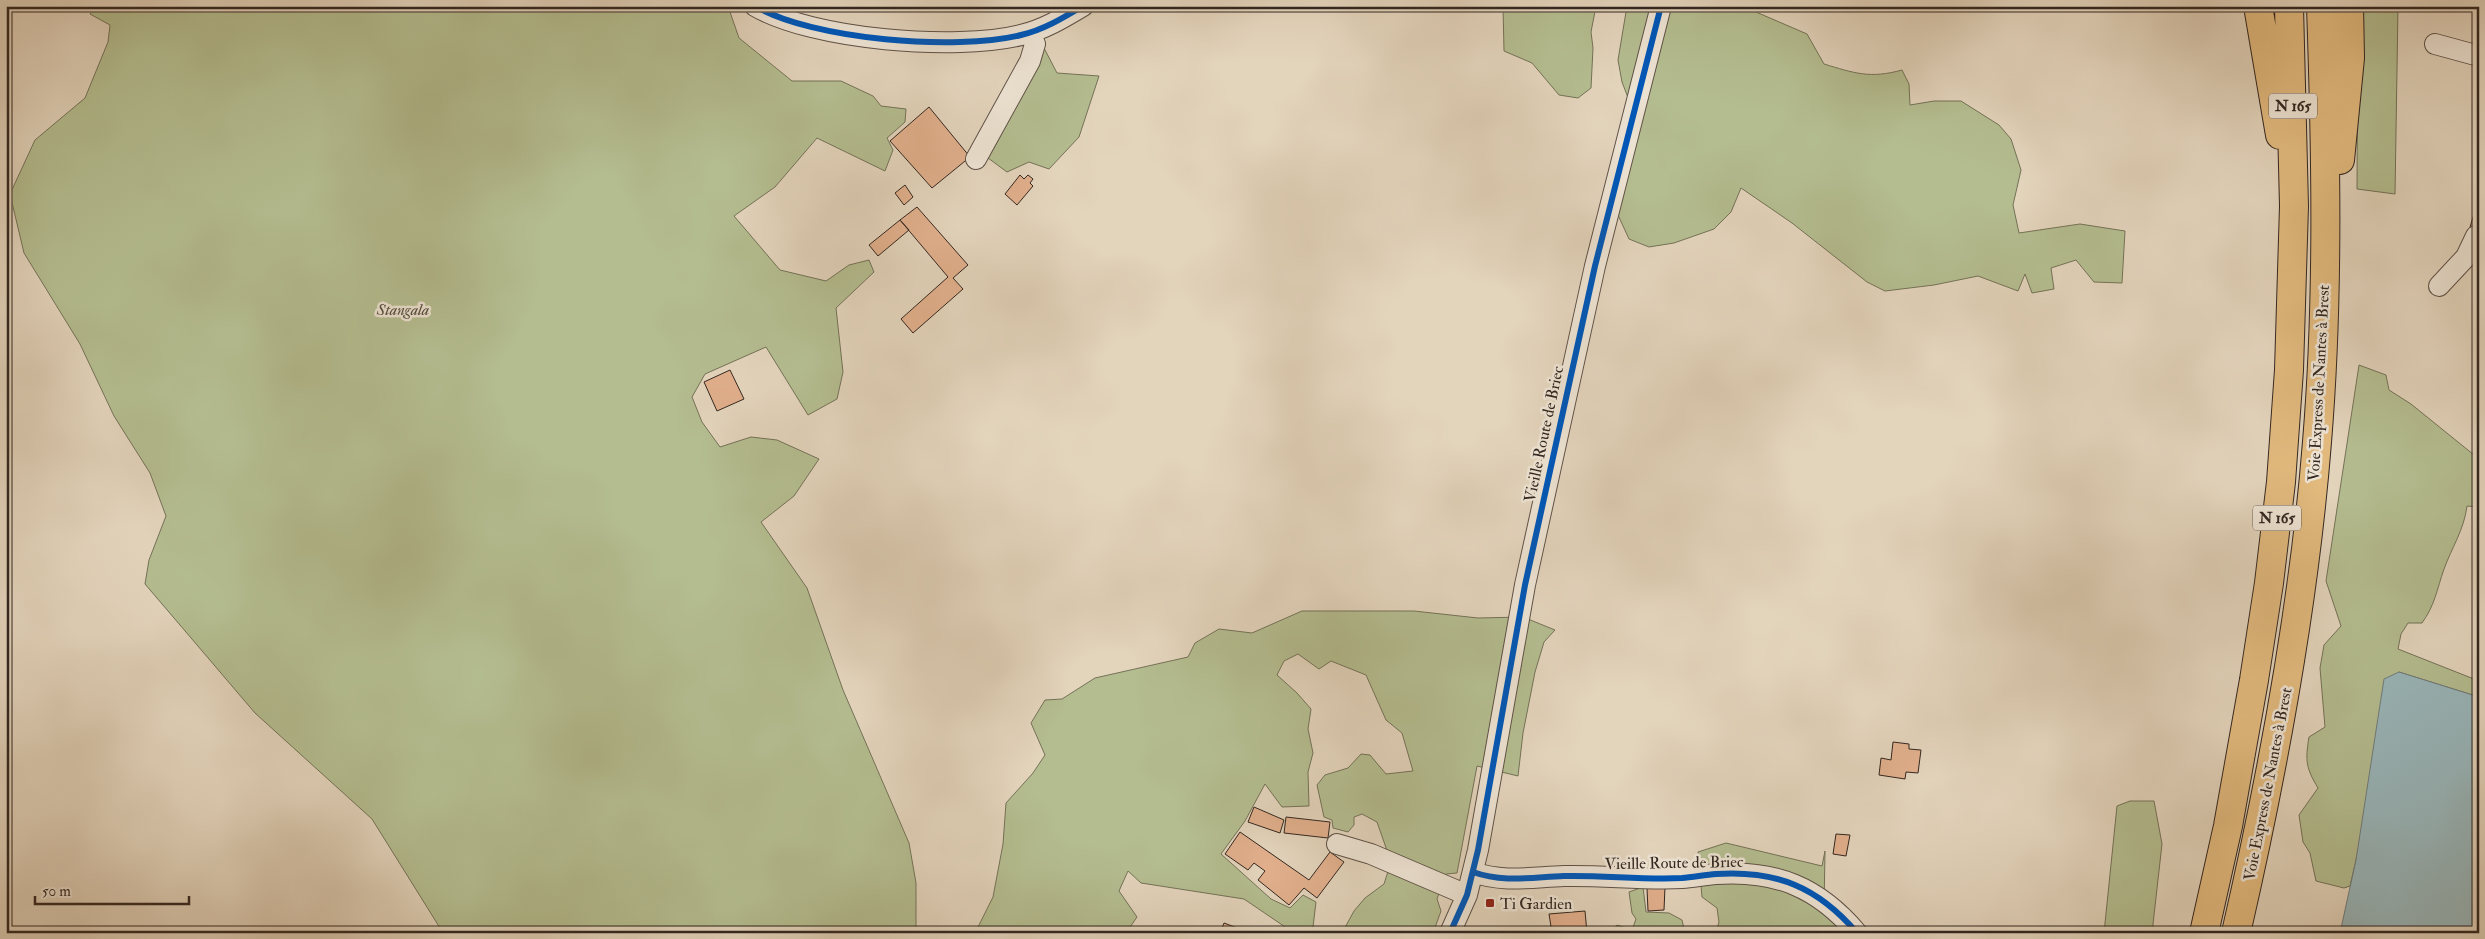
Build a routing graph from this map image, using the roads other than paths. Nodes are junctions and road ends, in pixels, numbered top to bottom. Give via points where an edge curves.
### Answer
1 (755, 6) edge
2 (1083, 6) edge
3 (1661, 6) edge
4 (2258, 6) edge
5 (2289, 6) edge
6 (2321, 6) edge
7 (2349, 6) edge
8 (1030, 33) junction
9 (2435, 44) dead end
10 (2479, 56) edge
11 (976, 159) dead end
12 (2294, 206) junction
13 (2476, 236) dead end
14 (2440, 286) dead end
15 (2320, 388) junction
16 (1337, 844) dead end
17 (1473, 872) junction
18 (1466, 896) junction
19 (1450, 933) edge
20 (1857, 933) edge
21 (2204, 933) edge
22 (2236, 933) edge

1 - 8 street via 806,26 894,40 982,40
2 - 8 street
3 - 17 street, Vieille Route de Briec via 1595,266 1562,412 1525,585
4 - 12 highway
5 - 12 highway, Voie Express de Nantes à Brest / N 165
6 - 15 highway, Voie Express de Nantes à Brest / N 165 via 2326,172
7 - 15 highway via 2350,58
8 - 11 street via 1035,44 1030,61
9 - 10 street
12 - 21 highway, Voie Express de Nantes à Brest / N 165 via 2289,370 2281,482 2269,583 2228,826
13 - 14 street via 2466,257
15 - 22 highway, Voie Express de Nantes à Brest / N 165 via 2316,452 2290,662 2275,752
16 - 18 street via 1380,857
17 - 18 street, Vieille Route de Briec
17 - 20 street, Vieille Route de Briec via 1487,877 1519,879 1563,876 1682,878 1718,874 1767,876 1810,891
18 - 19 street, Vieille Route de Briec

